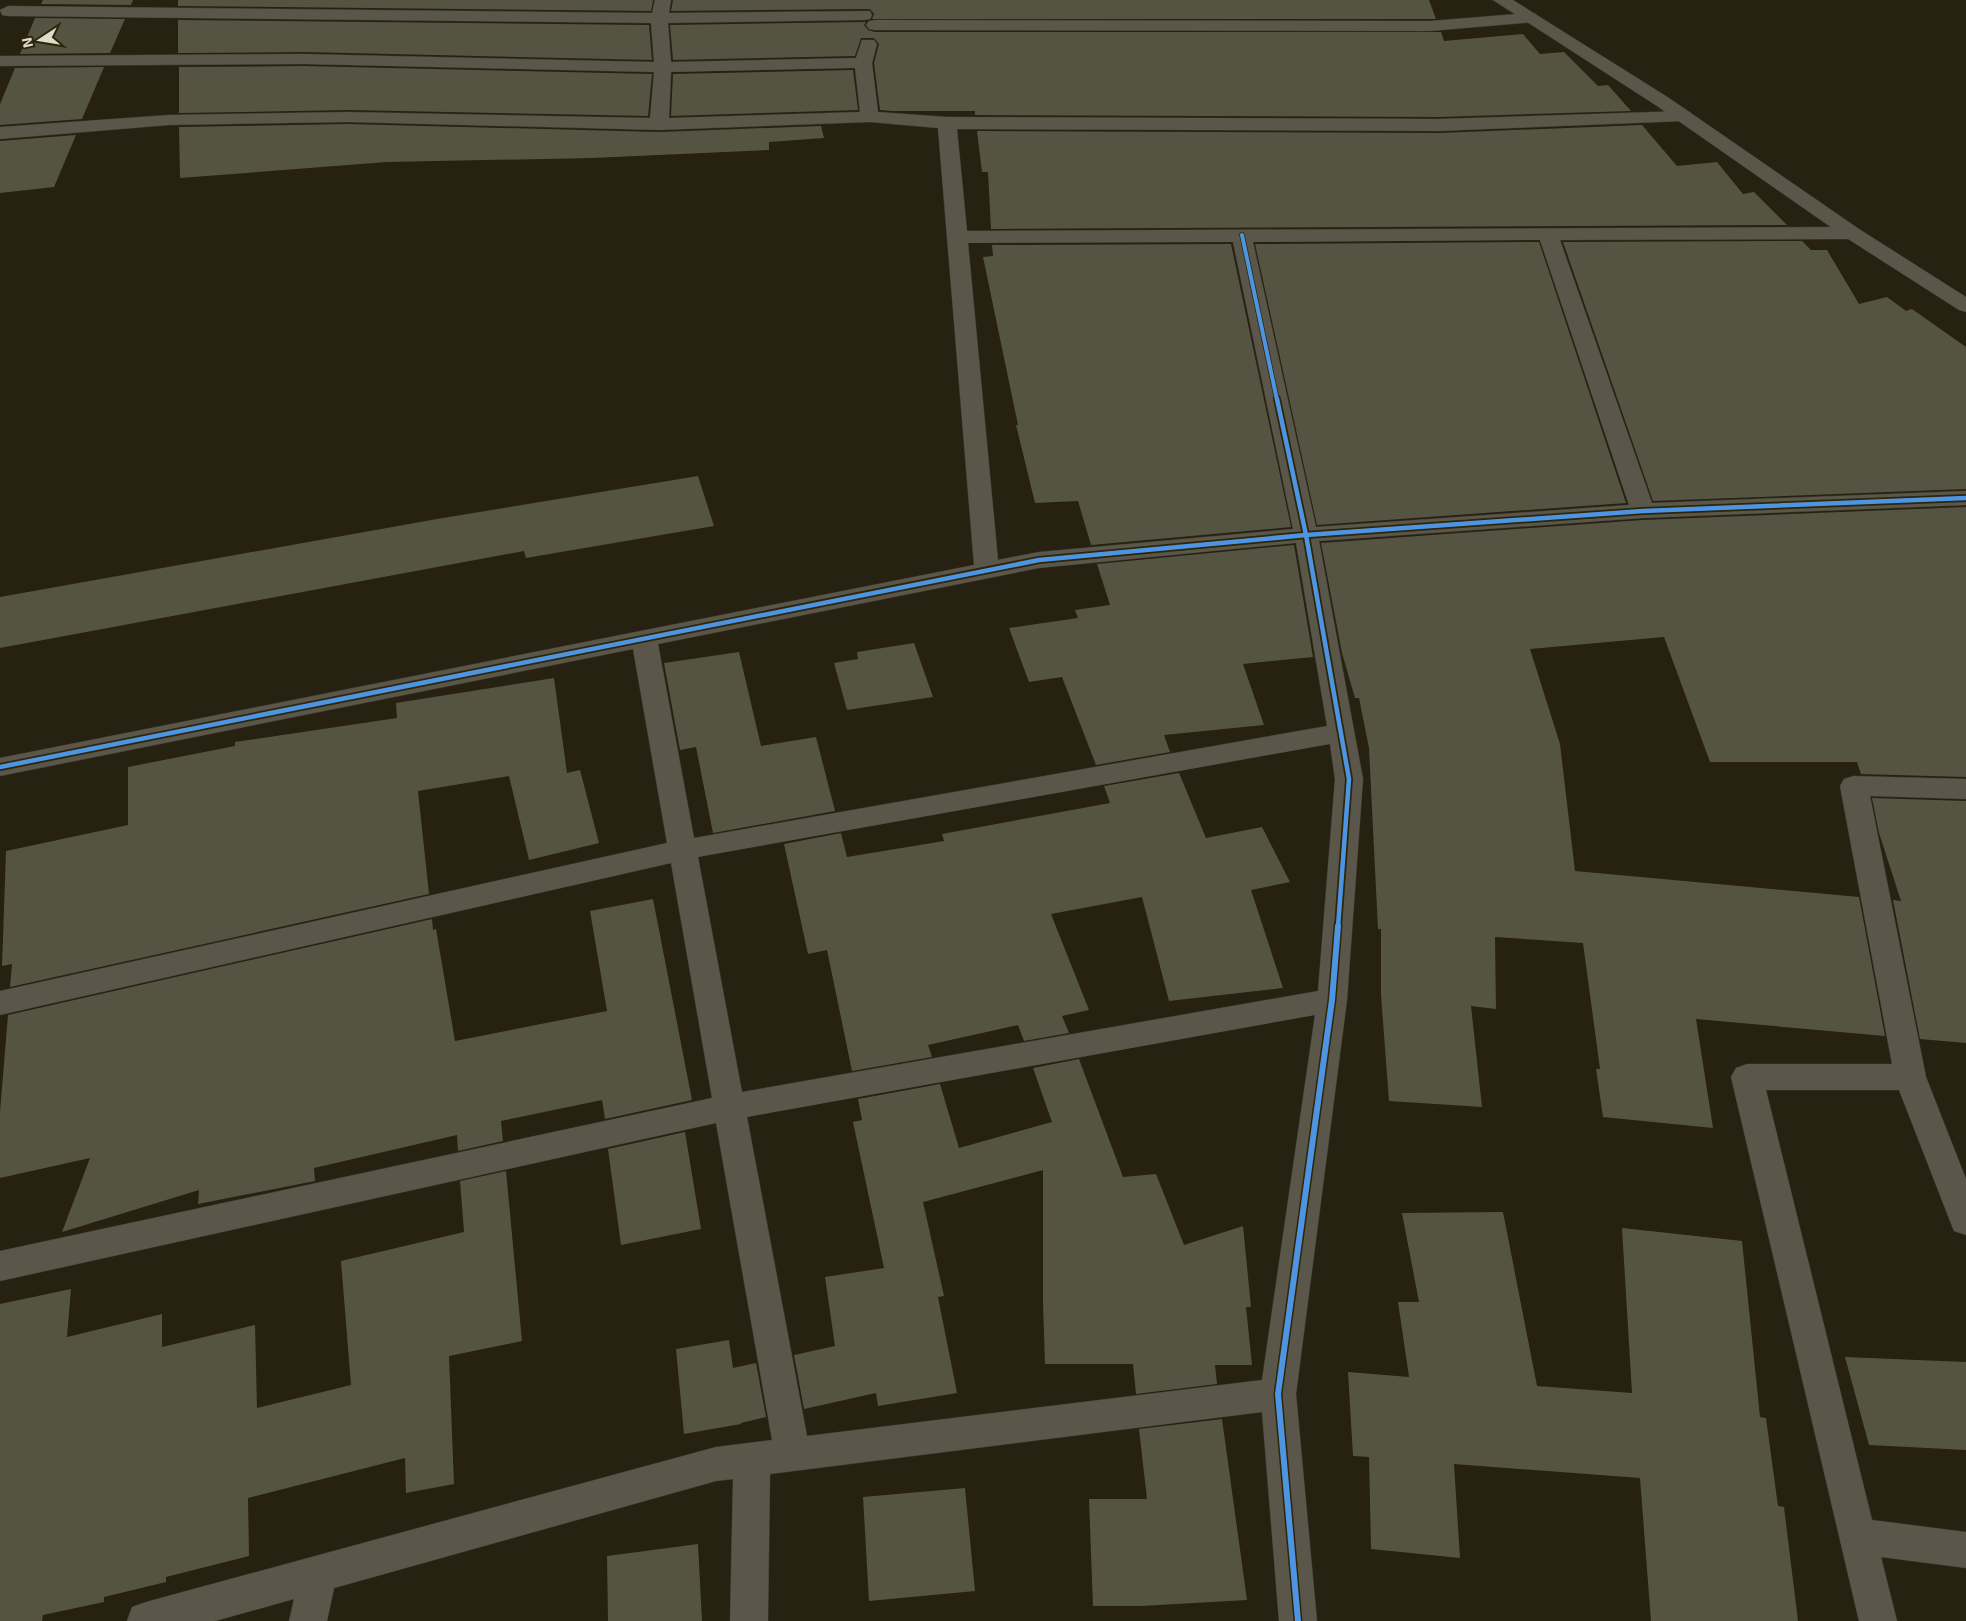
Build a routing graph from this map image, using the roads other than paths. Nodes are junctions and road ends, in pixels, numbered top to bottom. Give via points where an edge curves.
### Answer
1 (1501, 0) edge
2 (340, 7) edge
3 (661, 9) edge
4 (8, 12) edge
5 (869, 13) edge
6 (1530, 18) junction
7 (0, 61) edge
8 (863, 62) junction
9 (663, 67) junction
10 (1684, 116) junction
11 (870, 117) junction
12 (946, 123) junction
13 (659, 124) junction
14 (0, 133) edge
15 (1548, 234) junction
16 (1852, 234) junction
17 (1242, 235) junction
18 (958, 237) junction
19 (1966, 306) edge
20 (1966, 498) edge
21 (1643, 511) junction
22 (1306, 535) junction
23 (987, 571) junction
24 (644, 639) junction
25 (1340, 732) junction
26 (0, 767) edge
27 (1966, 789) edge
28 (682, 850) junction
29 (1332, 1000) junction
30 (0, 1003) edge
31 (1910, 1077) junction
32 (729, 1107) junction
33 (1966, 1221) edge
34 (0, 1266) edge
35 (1278, 1394) junction
36 (792, 1454) junction
37 (752, 1459) junction
38 (1856, 1536) junction
39 (1966, 1550) edge
40 (318, 1573) junction
41 (146, 1621) edge
42 (308, 1621) edge
43 (749, 1621) edge
44 (1298, 1621) edge
45 (1878, 1621) edge

1 - 6 street
2 - 3 street
2 - 4 street
3 - 5 street
3 - 9 street
5 - 6 street via 1430,26
5 - 8 street
6 - 10 street
7 - 9 street via 304,59
8 - 9 street
8 - 11 street
9 - 13 street
10 - 12 street via 1439,125
10 - 16 street
11 - 12 street
11 - 13 street
12 - 18 street
13 - 14 street via 348,116 169,120
15 - 16 street
15 - 17 street
15 - 21 street
16 - 19 street
17 - 18 street
17 - 22 street
18 - 23 street
20 - 21 street
21 - 22 street
22 - 23 street via 1039,560
22 - 25 street
23 - 24 street
24 - 26 street
24 - 28 street
25 - 28 street
25 - 29 street via 1349,780
27 - 31 street via 1854,786
28 - 30 street
28 - 32 street
29 - 32 street
29 - 35 street
31 - 33 street
31 - 38 street via 1747,1077
32 - 34 street
32 - 36 street
35 - 36 street
35 - 44 street
36 - 37 street
37 - 40 street via 716,1464
37 - 43 street
38 - 39 street
38 - 45 street
40 - 41 street
40 - 42 street

